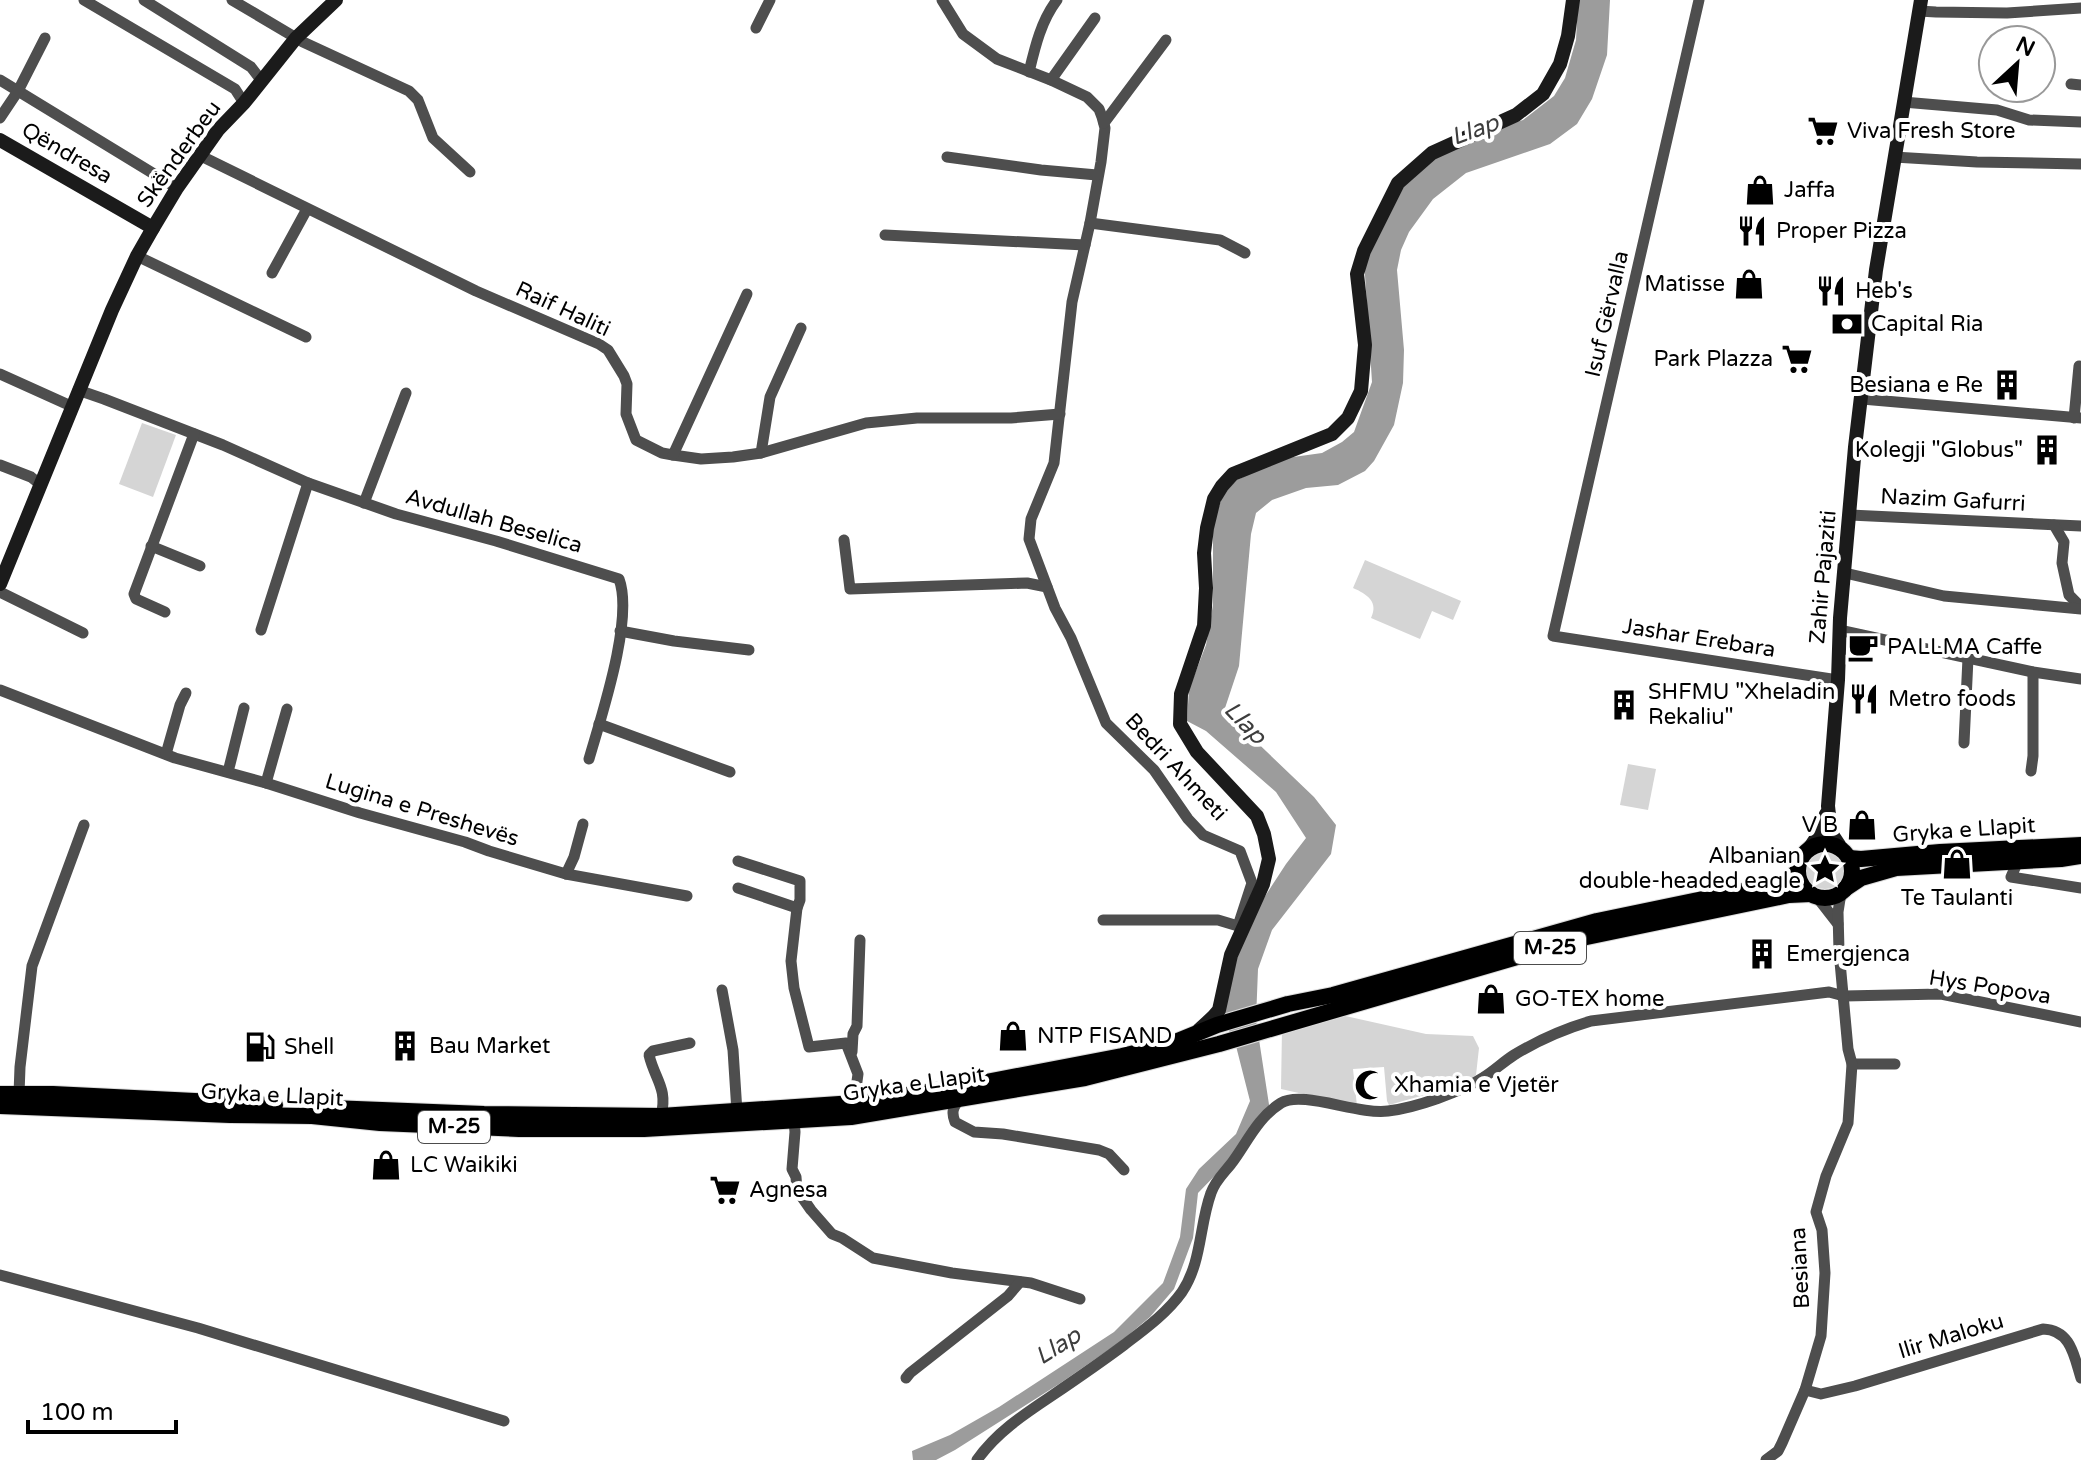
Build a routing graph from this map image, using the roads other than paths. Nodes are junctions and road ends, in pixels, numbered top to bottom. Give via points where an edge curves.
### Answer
1 (84, 0) edge
2 (144, 0) edge
3 (232, 0) edge
4 (336, 0) edge
5 (770, 0) edge
6 (942, 0) edge
7 (1057, 0) edge
8 (1573, 0) edge
9 (1699, 0) edge
10 (1920, 5) edge
11 (1049, 6) edge
12 (2081, 8) edge
13 (1095, 18) dead end
14 (756, 28) dead end
15 (45, 38) dead end
16 (296, 38) junction
17 (1166, 40) dead end
18 (1029, 72) junction
19 (0, 80) edge
20 (261, 80) junction
21 (1051, 80) junction
22 (18, 91) junction
23 (1903, 102) junction
24 (244, 103) junction
25 (0, 118) edge
26 (2081, 122) edge
27 (1104, 123) junction
28 (0, 140) edge
29 (199, 155) junction
30 (947, 157) dead end
31 (1894, 157) junction
32 (2081, 164) edge
33 (470, 172) dead end
34 (1097, 175) junction
35 (177, 188) junction
36 (307, 209) junction
37 (1090, 223) junction
38 (153, 228) junction
39 (885, 235) dead end
40 (1085, 245) junction
41 (1245, 253) dead end
42 (137, 256) junction
43 (272, 273) dead end
44 (747, 294) dead end
45 (801, 328) dead end
46 (306, 337) dead end
47 (2079, 366) dead end
48 (0, 374) edge
49 (78, 390) junction
50 (406, 393) dead end
51 (1862, 399) junction
52 (71, 406) junction
53 (1060, 414) junction
54 (2078, 418) edge
55 (194, 434) junction
56 (761, 453) junction
57 (673, 455) junction
58 (0, 465) edge
59 (308, 483) junction
60 (41, 485) junction
61 (364, 503) junction
62 (1850, 515) junction
63 (2054, 525) junction
64 (2081, 526) edge
65 (844, 540) dead end
66 (151, 546) junction
67 (200, 566) dead end
68 (1845, 573) junction
69 (0, 584) edge
70 (1047, 587) junction
71 (0, 592) edge
72 (2081, 608) edge
73 (165, 612) dead end
74 (261, 630) dead end
75 (1839, 630) junction
76 (620, 631) junction
77 (83, 633) dead end
78 (1553, 636) joint
79 (749, 650) dead end
80 (1968, 658) junction
81 (2033, 672) junction
82 (2081, 679) edge
83 (1838, 680) junction
84 (0, 690) edge
85 (186, 693) dead end
86 (244, 708) dead end
87 (287, 709) dead end
88 (599, 724) junction
89 (1964, 743) dead end
90 (166, 754) junction
91 (589, 759) dead end
92 (2031, 771) dead end
93 (228, 772) junction
94 (730, 772) dead end
95 (266, 783) junction
96 (1828, 806) junction
97 (583, 824) dead end
98 (84, 825) dead end
99 (2081, 845) edge
100 (1809, 849) junction
101 (1845, 853) junction
102 (2081, 856) edge
103 (738, 861) dead end
104 (2018, 861) junction
105 (1798, 872) junction
106 (566, 874) junction
107 (738, 888) dead end
108 (2081, 888) edge
109 (1843, 891) junction
110 (1814, 895) junction
111 (687, 896) dead end
112 (797, 908) junction
113 (1103, 920) dead end
114 (1838, 925) junction
115 (860, 940) dead end
116 (722, 990) dead end
117 (1844, 996) junction
118 (2081, 1022) edge
119 (1211, 1023) junction
120 (690, 1043) dead end
121 (852, 1060) junction
122 (1852, 1064) junction
123 (1895, 1064) dead end
124 (0, 1094) edge
125 (19, 1094) junction
126 (959, 1094) junction
127 (908, 1101) junction
128 (854, 1103) junction
129 (0, 1106) edge
130 (737, 1112) junction
131 (661, 1116) junction
132 (794, 1120) junction
133 (1124, 1170) dead end
134 (0, 1275) edge
135 (1020, 1282) junction
136 (1080, 1299) dead end
137 (906, 1378) dead end
138 (2081, 1378) edge
139 (1805, 1390) junction
140 (504, 1421) dead end
141 (977, 1460) edge
142 (1766, 1460) edge

1 - 24 street via 235,89
2 - 20 street via 251,67
3 - 16 street
4 - 16 main road, Skënderbeu
5 - 14 street
6 - 18 street via 963,34 997,59
7 - 11 street
8 - 119 main road via 1560,64 1543,94 1516,115 1432,153 1398,183 1357,274 1365,345 1361,391 1348,418 1332,434 1233,474 1214,499 1204,553 1204,626 1181,694 1180,724 1197,752 1257,816 1269,859
9 - 78 street, Isuf Gërvalla
10 - 12 street via 2007,13
10 - 23 main road, Zahir Pajaziti
11 - 18 street
13 - 21 street
15 - 22 street
16 - 20 main road, Skënderbeu
16 - 33 street via 409,91 433,138
17 - 27 street
18 - 21 street
19 - 22 street
20 - 24 main road, Skënderbeu
21 - 27 street via 1087,97
22 - 25 street
22 - 35 street
23 - 26 street
23 - 31 main road, Zahir Pajaziti
24 - 29 main road, Skënderbeu
27 - 34 street, Bedri Ahmeti
28 - 38 main road, Qëndresa
29 - 35 main road, Skënderbeu
29 - 36 street, Raif Haliti
30 - 34 street
31 - 32 street
31 - 51 main road, Zahir Pajaziti
34 - 37 street, Bedri Ahmeti
35 - 38 main road, Skënderbeu
36 - 43 street
36 - 57 street, Raif Haliti via 608,350 627,384 626,414 636,440
37 - 40 street, Bedri Ahmeti
37 - 41 street via 1220,240
38 - 42 main road, Skënderbeu
39 - 40 street
40 - 53 street, Bedri Ahmeti via 1072,302
42 - 46 street
42 - 49 main road, Skënderbeu
44 - 57 street
45 - 56 street via 770,397
47 - 54 street
48 - 52 street
49 - 52 main road, Skënderbeu
49 - 55 street, Avdullah Beselica
50 - 61 street
51 - 54 street
51 - 62 main road, Zahir Pajaziti
52 - 60 main road, Skënderbeu
53 - 56 street, Raif Haliti via 866,423
53 - 70 street, Bedri Ahmeti via 1054,463 1031,519 1029,539
55 - 59 street, Avdullah Beselica
55 - 66 street
56 - 57 street, Raif Haliti via 701,459
58 - 60 street
59 - 61 street, Avdullah Beselica
59 - 74 street
60 - 69 main road, Skënderbeu
61 - 76 street, Avdullah Beselica via 619,579
62 - 63 street, Nazim Gafurri
62 - 68 main road, Zahir Pajaziti
63 - 64 street, Nazim Gafurri
63 - 72 street, Nazim Gafurri via 2064,542 2069,595
65 - 70 street via 850,589 1027,583
66 - 67 street
66 - 73 street via 134,594
68 - 72 street via 1944,596
68 - 75 main road, Zahir Pajaziti
70 - 113 street, Bedri Ahmeti via 1106,723 1154,770 1203,835 1240,851 1252,883 1238,926 1218,920
71 - 77 street
75 - 80 street
75 - 83 main road, Zahir Pajaziti
76 - 79 street
76 - 88 street, Avdullah Beselica
78 - 83 street, Jashar Erebara
80 - 81 street
80 - 89 street
81 - 82 street
81 - 92 street
83 - 96 main road, Zahir Pajaziti
84 - 90 street, Lugina e Preshevës
85 - 90 street
86 - 93 street
87 - 95 street
88 - 91 street, Avdullah Beselica
88 - 94 street
90 - 93 street, Lugina e Preshevës
93 - 95 street, Lugina e Preshevës
95 - 106 street, Lugina e Preshevës
96 - 100 main road, Zahir Pajaziti
96 - 101 main road, Zahir Pajaziti via 1831,833
97 - 106 street
98 - 125 street via 32,966
99 - 101 main road, Gryka e Llapit via 1861,859
100 - 101 main road via 1832,844
100 - 105 main road
101 - 109 main road via 1852,870
102 - 104 main road, Gryka e Llapit / M-25
103 - 112 street via 800,881
104 - 108 street, Gryka e Llapit via 2011,877
104 - 109 main road, Gryka e Llapit / M-25 via 1896,868 1861,878
105 - 110 main road via 1802,885
105 - 119 main road, Gryka e Llapit / M-25 via 1780,883 1597,921 1333,995
106 - 111 street, Lugina e Preshevës
107 - 112 street
109 - 110 main road, M-25 via 1829,897
109 - 114 street, Besiana
110 - 114 street
110 - 126 main road, Gryka e Llapit / M-25 via 1789,895 1582,938 1085,1078 999,1093
112 - 121 street via 791,961 809,1047 846,1043
114 - 117 street, Besiana
115 - 121 street
116 - 130 street
117 - 118 street, Hys Popova via 1941,994
117 - 122 street, Besiana
117 - 141 street, Hys Popova via 1829,992 1591,1021 1566,1028 1446,1095 1387,1111 1358,1111 1303,1099 1281,1103 1256,1125 1216,1182 1182,1292 1143,1331 1029,1412
119 - 126 main road, Gryka e Llapit / M-25 via 1168,1045
120 - 131 street via 649,1055 663,1093
121 - 128 street via 858,1074
122 - 123 street
122 - 139 street, Besiana via 1848,1123 1816,1212 1822,1230 1825,1295 1821,1336
124 - 125 main road, Gryka e Llapit / M-25
125 - 131 main road, Gryka e Llapit / M-25 via 484,1114
126 - 127 main road, Gryka e Llapit / M-25
126 - 133 street via 952,1115 974,1132 1099,1150
127 - 128 main road, Gryka e Llapit / M-25
127 - 132 main road, Gryka e Llapit / M-25 via 851,1117
128 - 130 main road, Gryka e Llapit / M-25
129 - 132 main road, Gryka e Llapit / M-25 via 504,1128 644,1129
130 - 131 main road, Gryka e Llapit / M-25
132 - 135 street via 792,1169 797,1190 832,1234 873,1258
134 - 140 street via 198,1328
135 - 136 street
135 - 137 street
138 - 139 street, Ilir Maloku via 2065,1337 2043,1329 1855,1386 1821,1394
139 - 142 street, Besiana via 1778,1451

